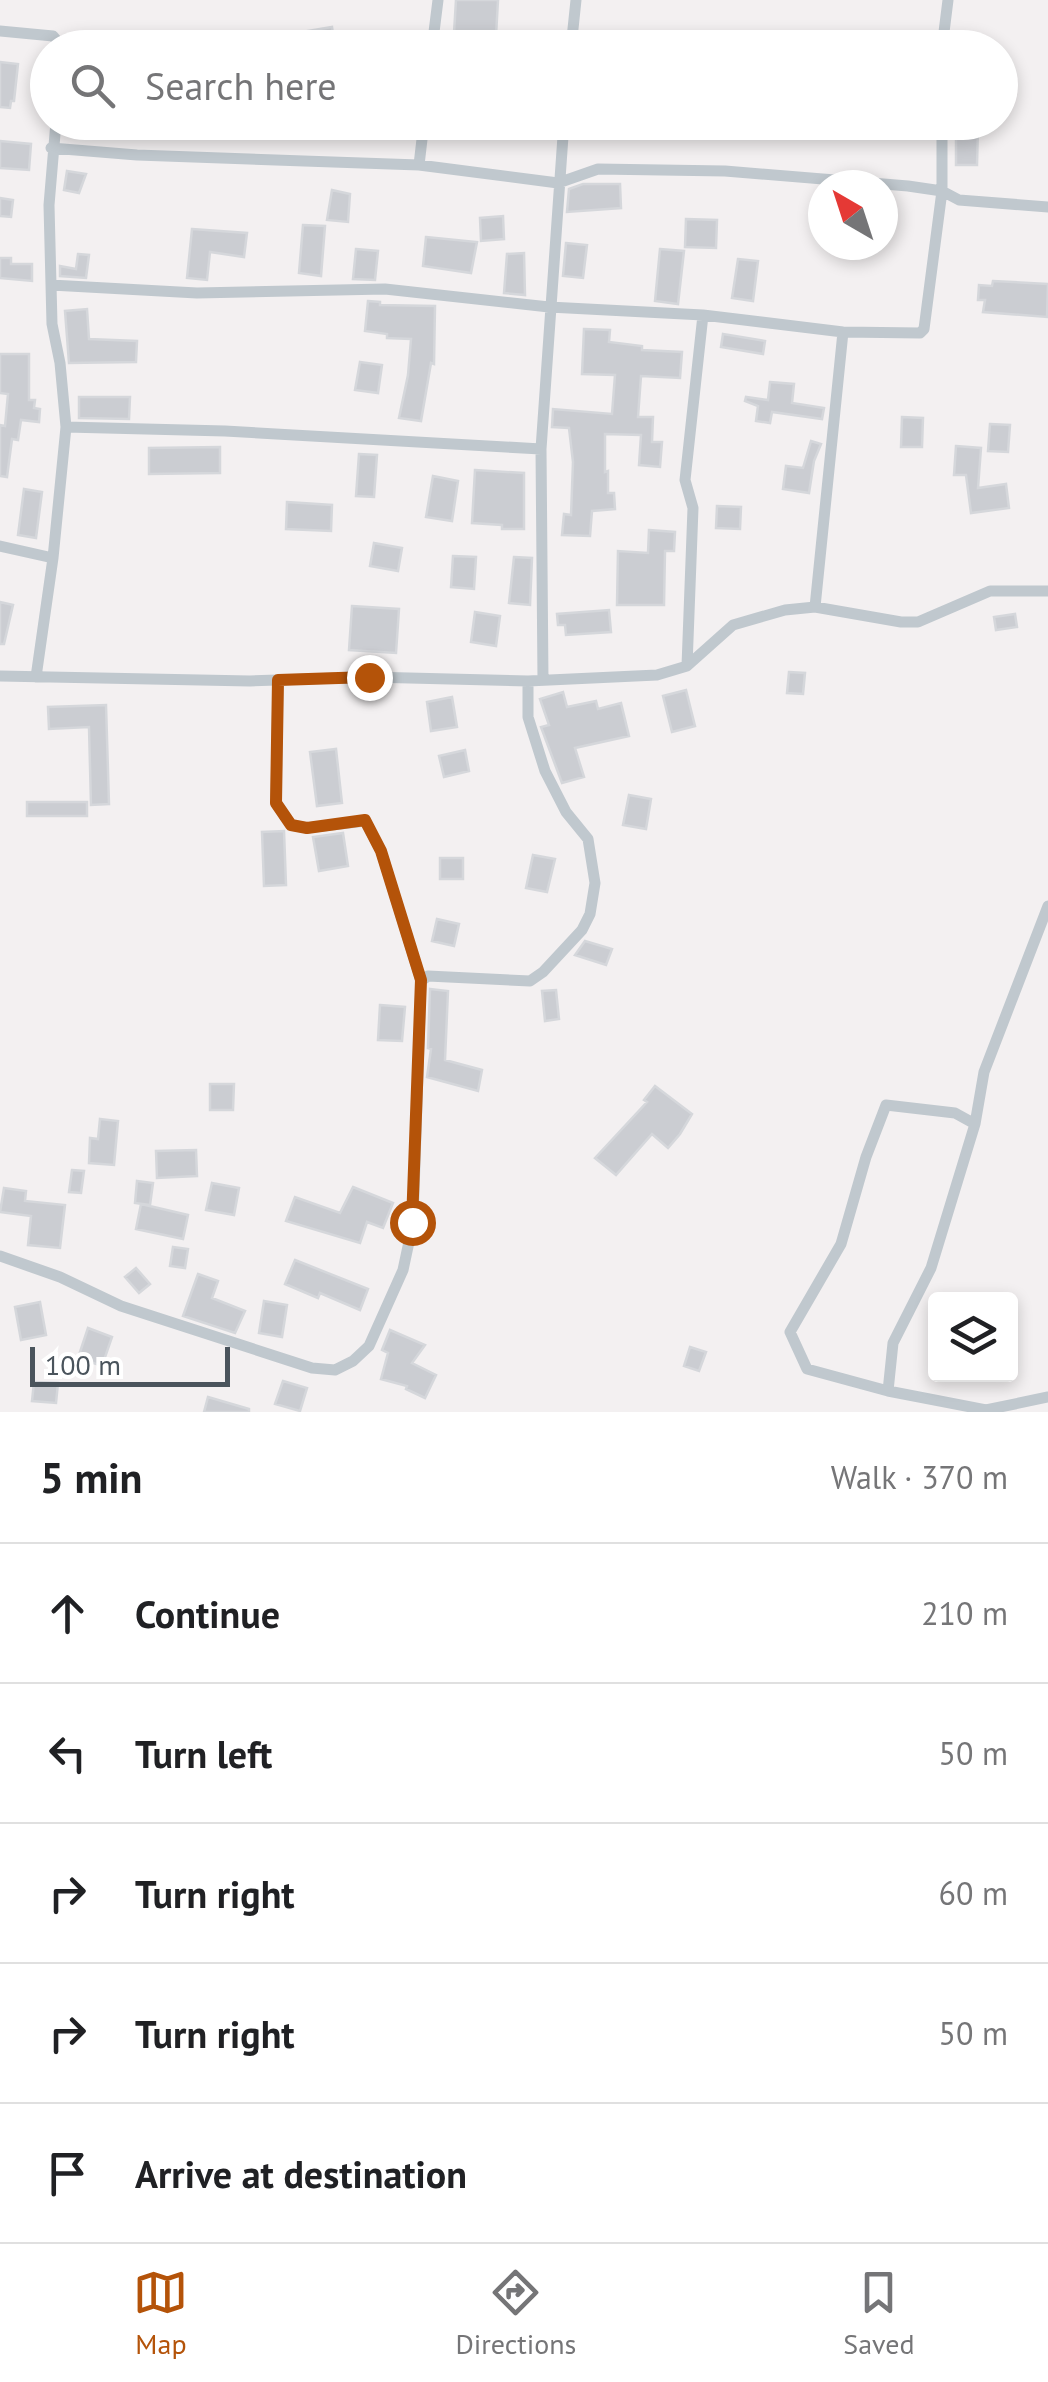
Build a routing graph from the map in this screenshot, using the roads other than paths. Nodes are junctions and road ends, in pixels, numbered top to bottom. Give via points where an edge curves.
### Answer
1 (438, 0) edge
2 (576, 0) edge
3 (948, 0) edge
4 (434, 30) edge
5 (572, 30) edge
6 (944, 30) edge
7 (0, 32) edge
8 (30, 34) edge
9 (53, 140) edge
10 (422, 140) edge
11 (562, 140) edge
12 (942, 140) edge
13 (51, 148) junction
14 (419, 165) junction
15 (558, 183) junction
16 (942, 192) junction
17 (1048, 207) edge
18 (50, 284) junction
19 (549, 307) junction
20 (703, 315) junction
21 (843, 332) junction
22 (66, 426) junction
23 (541, 449) junction
24 (0, 546) edge
25 (53, 558) junction
26 (1048, 591) edge
27 (815, 607) junction
28 (686, 666) junction
29 (0, 676) edge
30 (36, 677) junction
31 (278, 680) junction
32 (543, 680) junction
33 (528, 681) junction
34 (1048, 906) edge
35 (421, 980) junction
36 (975, 1124) junction
37 (0, 1256) edge
38 (888, 1391) junction
39 (1048, 1397) edge

1 - 4 street
2 - 5 street
3 - 6 street
7 - 8 street
9 - 13 street
10 - 14 street
11 - 15 street
12 - 16 street
13 - 14 street
13 - 18 street
14 - 15 street
15 - 16 street via 598,169 725,171
15 - 19 street
16 - 17 street via 959,200
16 - 21 street via 924,328 916,334
18 - 19 street via 197,293 386,289
18 - 22 street
19 - 20 street
19 - 23 street
20 - 21 street
20 - 28 street via 685,480 693,508
21 - 27 street
22 - 23 street
22 - 25 street
23 - 32 street
24 - 25 street
25 - 30 street
26 - 27 street via 990,592 918,622
27 - 28 street via 733,625
28 - 32 street via 657,675
29 - 30 street
30 - 31 street
31 - 33 street
31 - 35 street via 276,803 291,825 365,820
32 - 33 street
33 - 35 street via 528,717 544,771 588,839 590,914 530,981
34 - 36 street via 984,1072
35 - 37 street via 412,1222 403,1270 370,1346 353,1361 335,1370 312,1368 121,1306
36 - 38 street via 931,1268 893,1343
36 - 38 street via 955,1114 886,1105 840,1244 790,1332 806,1369
38 - 39 street via 986,1410

